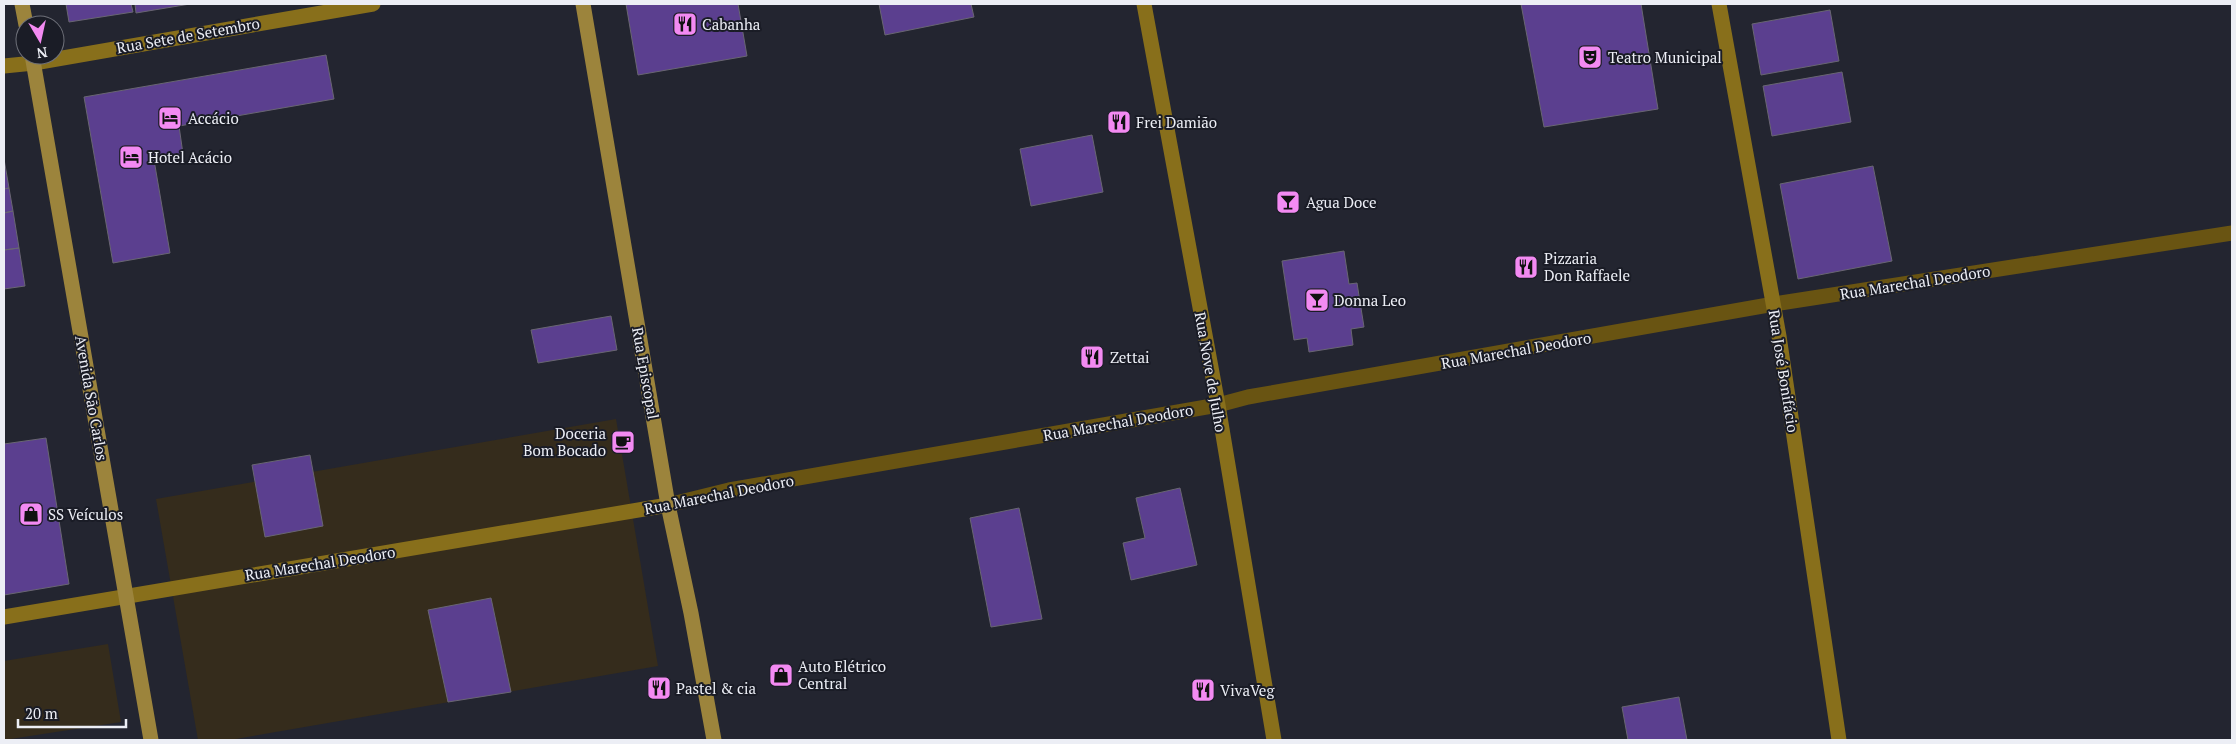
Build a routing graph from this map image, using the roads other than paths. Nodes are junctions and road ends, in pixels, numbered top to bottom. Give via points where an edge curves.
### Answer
1 (373, 4) edge
2 (583, 4) edge
3 (1144, 4) edge
4 (1719, 4) edge
5 (65, 54) edge
6 (34, 65) edge
7 (2232, 233) edge
8 (1774, 304) junction
9 (1218, 405) junction
10 (668, 505) junction
11 (127, 596) junction
12 (4, 617) edge
13 (152, 740) edge
14 (714, 740) edge
15 (1274, 740) edge
16 (1839, 740) edge

1 - 5 main road, Rua Sete de Setembro
2 - 10 main road, Rua Episcopal
3 - 9 main road, Rua Nove de Julho
4 - 8 main road, Rua José Bonifácio
6 - 11 main road, Avenida São Carlos
7 - 8 street, Rua Marechal Deodoro
8 - 9 street, Rua Marechal Deodoro
8 - 16 main road, Rua José Bonifácio
9 - 10 street, Rua Marechal Deodoro via 729,490
9 - 15 main road, Rua Nove de Julho
10 - 11 main road, Rua Marechal Deodoro
10 - 14 main road, Rua Episcopal
11 - 12 main road, Rua Marechal Deodoro
11 - 13 main road, Avenida São Carlos

